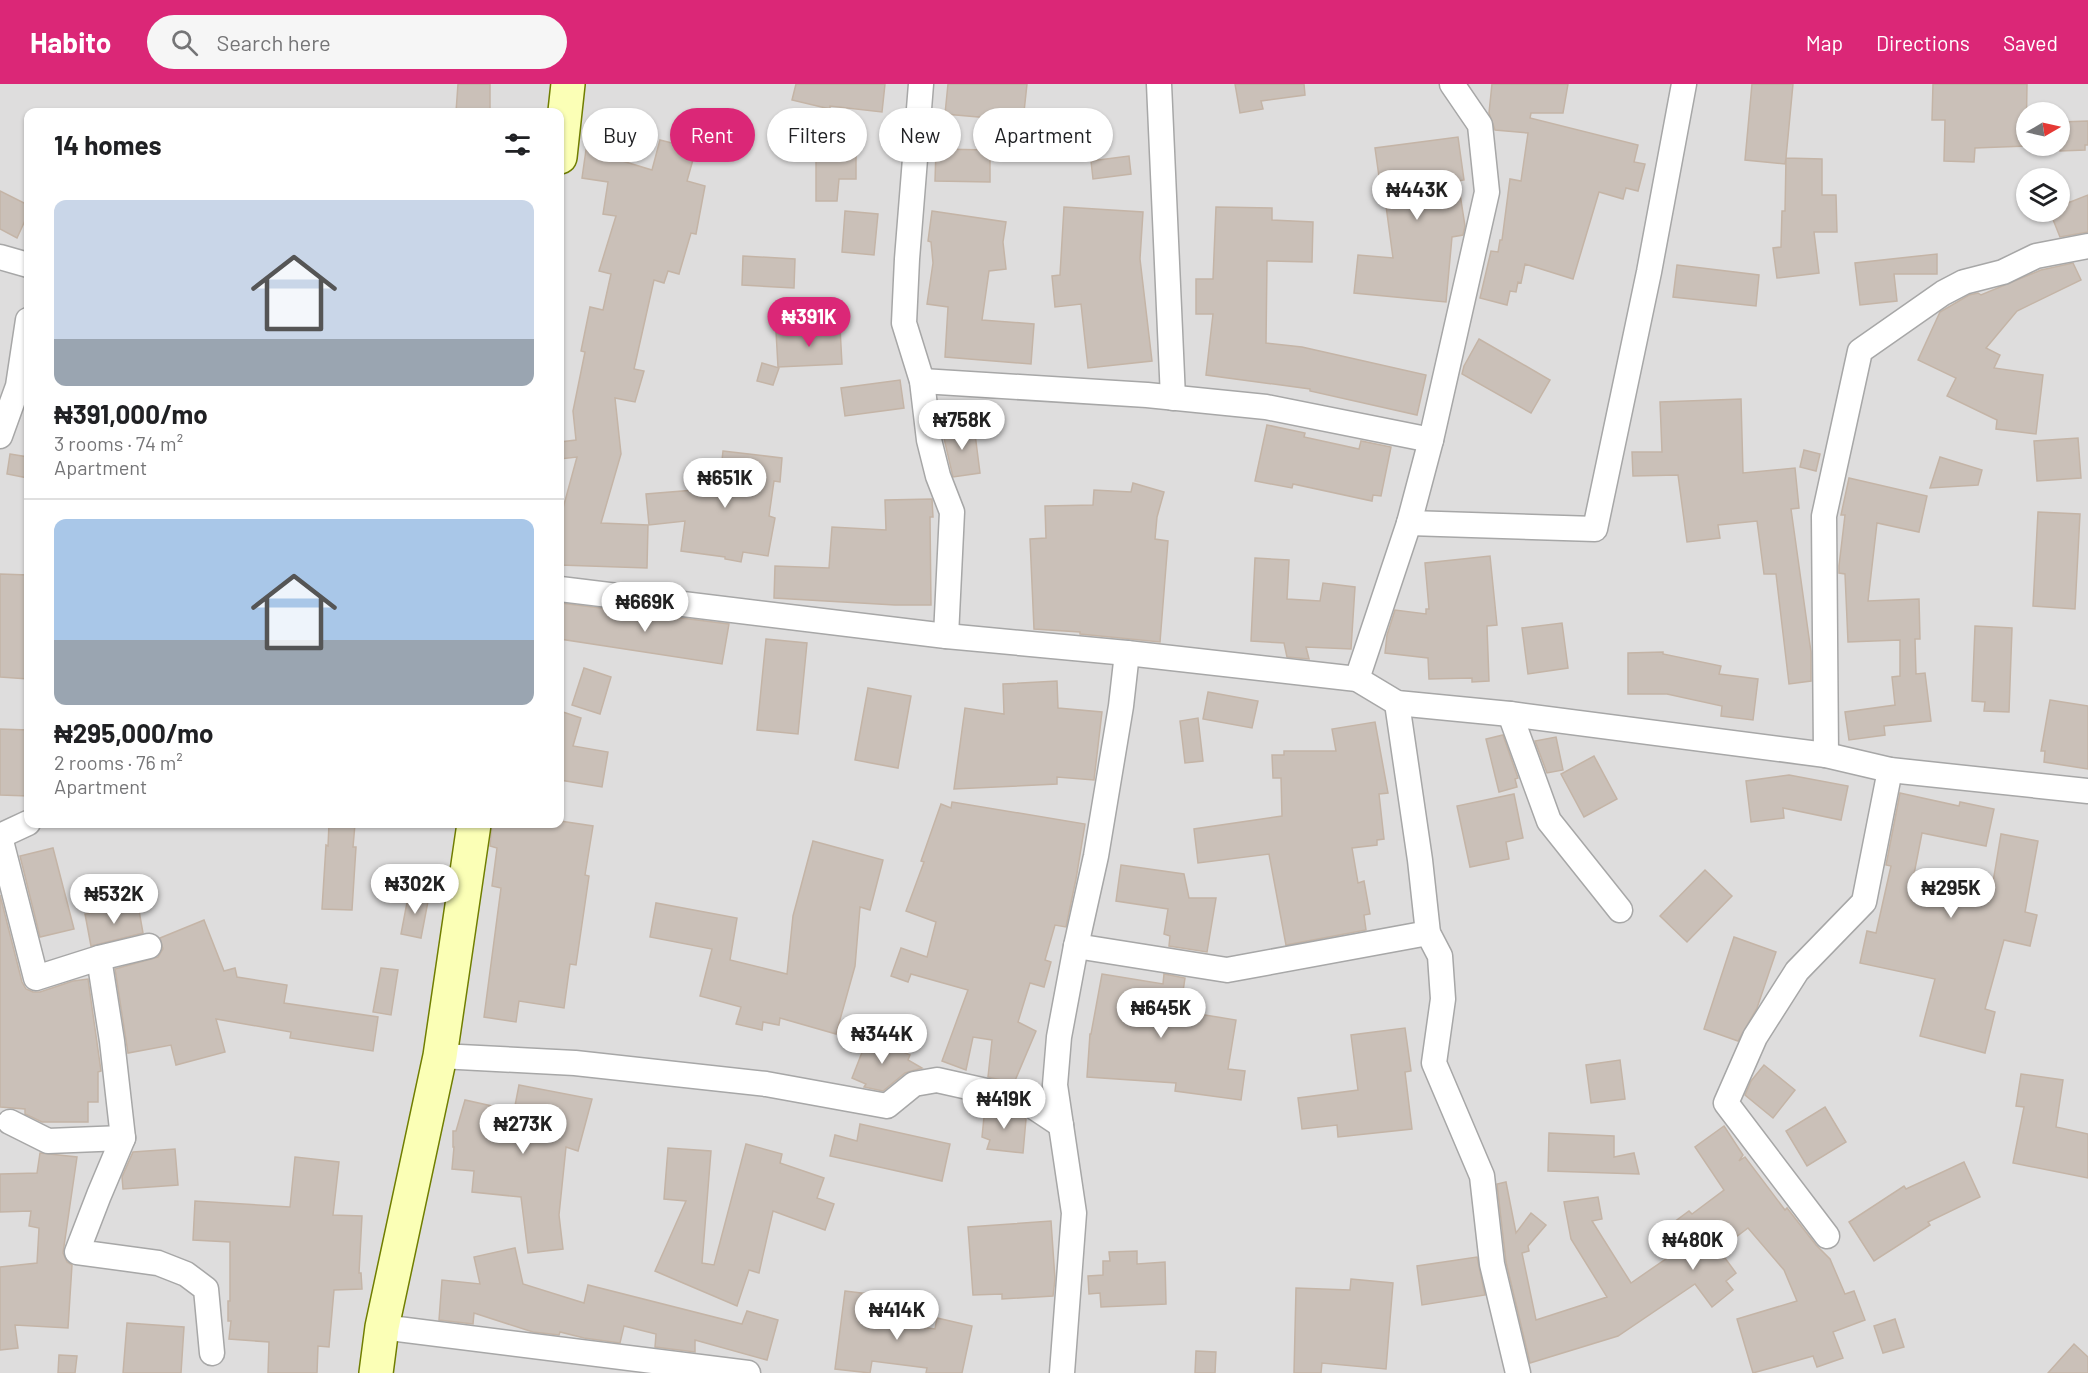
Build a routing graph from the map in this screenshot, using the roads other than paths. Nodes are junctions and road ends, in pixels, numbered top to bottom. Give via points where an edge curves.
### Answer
1 (568, 84) edge
2 (921, 84) edge
3 (1159, 84) edge
4 (1452, 84) edge
5 (1684, 84) edge
6 (564, 120) edge
7 (2088, 246) edge
8 (0, 257) edge
9 (24, 264) edge
10 (24, 346) edge
11 (922, 381) junction
12 (1173, 398) junction
13 (0, 436) edge
14 (1431, 440) junction
15 (1409, 523) junction
16 (564, 589) edge
17 (946, 636) junction
18 (1127, 653) junction
19 (1357, 679) junction
20 (1397, 703) junction
21 (1510, 714) junction
22 (1826, 755) junction
23 (1890, 770) junction
24 (2088, 791) edge
25 (24, 825) edge
26 (473, 828) edge
27 (0, 837) edge
28 (1620, 910) dead end
29 (1428, 933) junction
30 (149, 946) dead end
31 (1076, 946) junction
32 (99, 958) junction
33 (440, 1056) junction
34 (10, 1122) dead end
35 (1061, 1125) junction
36 (123, 1138) junction
37 (1827, 1236) dead end
38 (382, 1327) junction
39 (212, 1353) dead end
40 (376, 1373) edge
41 (748, 1373) edge
42 (1062, 1373) edge
43 (1518, 1373) edge

1 - 6 street
2 - 11 street via 904,323
3 - 12 street
4 - 14 street via 1480,124 1487,192
5 - 15 street via 1595,529
7 - 22 street via 2036,256 2003,272 1964,282 1860,351 1824,516
8 - 9 street
10 - 13 street via 18,386
11 - 12 street
11 - 17 street via 929,440 952,512
12 - 14 street via 1266,407
14 - 15 street
15 - 19 street
16 - 17 street
17 - 18 street
18 - 19 street
18 - 31 street via 1122,706 1096,856
19 - 20 street
20 - 21 street
20 - 29 street
21 - 22 street
21 - 28 street via 1549,821
22 - 23 street
23 - 24 street
23 - 37 street via 1864,902 1797,970 1755,1037 1726,1102
25 - 27 street
26 - 33 street
27 - 32 street via 36,978
29 - 31 street via 1227,970
29 - 43 street via 1440,956 1443,999 1434,1063 1482,1176 1492,1264
30 - 32 street
31 - 35 street via 1059,1037 1055,1085
32 - 36 street
33 - 35 street via 574,1063 766,1083 887,1106 914,1084 937,1080 1022,1099
33 - 38 street
34 - 36 street via 48,1141
35 - 42 street via 1074,1213
36 - 39 street via 77,1252 158,1263 186,1274 206,1289
38 - 40 street
38 - 41 street

